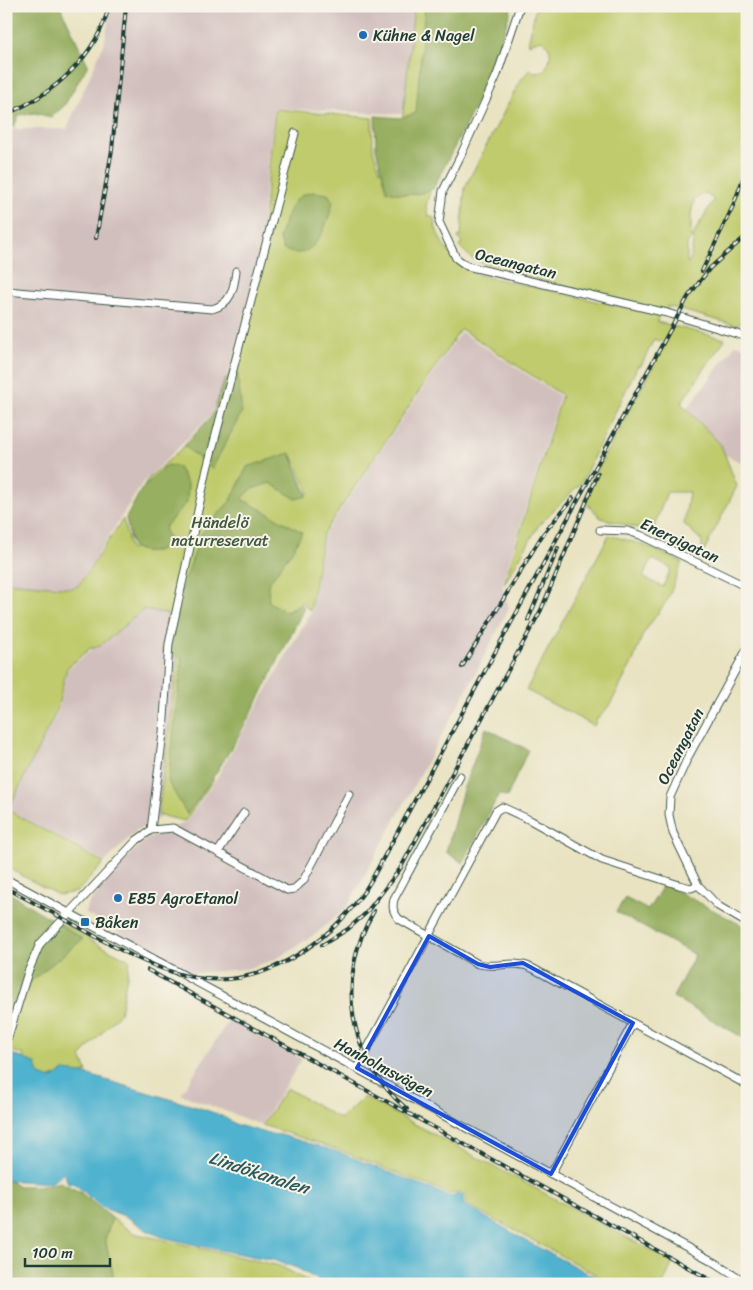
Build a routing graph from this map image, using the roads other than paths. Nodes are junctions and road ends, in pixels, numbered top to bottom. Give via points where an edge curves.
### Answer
1 (520, 6) edge
2 (295, 133) dead end
3 (236, 271) dead end
4 (6, 291) edge
5 (747, 337) edge
6 (600, 530) dead end
7 (747, 587) edge
8 (747, 649) edge
9 (460, 776) dead end
10 (349, 794) dead end
11 (244, 814) dead end
12 (151, 830) junction
13 (218, 852) junction
14 (6, 879) edge
15 (698, 885) junction
16 (68, 912) junction
17 (747, 923) edge
18 (429, 936) junction
19 (633, 1024) junction
20 (8, 1037) dead end
21 (357, 1068) junction
22 (747, 1085) edge
23 (551, 1174) junction
24 (747, 1283) edge

1 - 5 street, Oceangatan via 497,75 443,191 439,222 456,258 467,266 668,313
2 - 12 street via 207,469 169,644 163,733
3 - 4 street via 231,296 226,303 212,309
6 - 7 street, Energigatan via 640,535
8 - 15 street, Oceangatan via 670,797 669,816 673,833
9 - 18 street via 392,906 399,919
10 - 13 street via 303,881 294,889 287,890
11 - 13 street
12 - 13 street via 174,828
12 - 16 street via 137,840
14 - 16 street, Hanholmsvägen
15 - 17 street, Oceangatan via 718,906
15 - 18 street via 691,888 678,885 602,860 502,807 496,811
16 - 20 street via 40,944
16 - 21 street, Hanholmsvägen
18 - 19 street via 478,964 490,967 523,963
18 - 21 street
19 - 22 street
19 - 23 street
21 - 23 street, Hanholmsvägen
23 - 24 street, Hanholmsvägen

